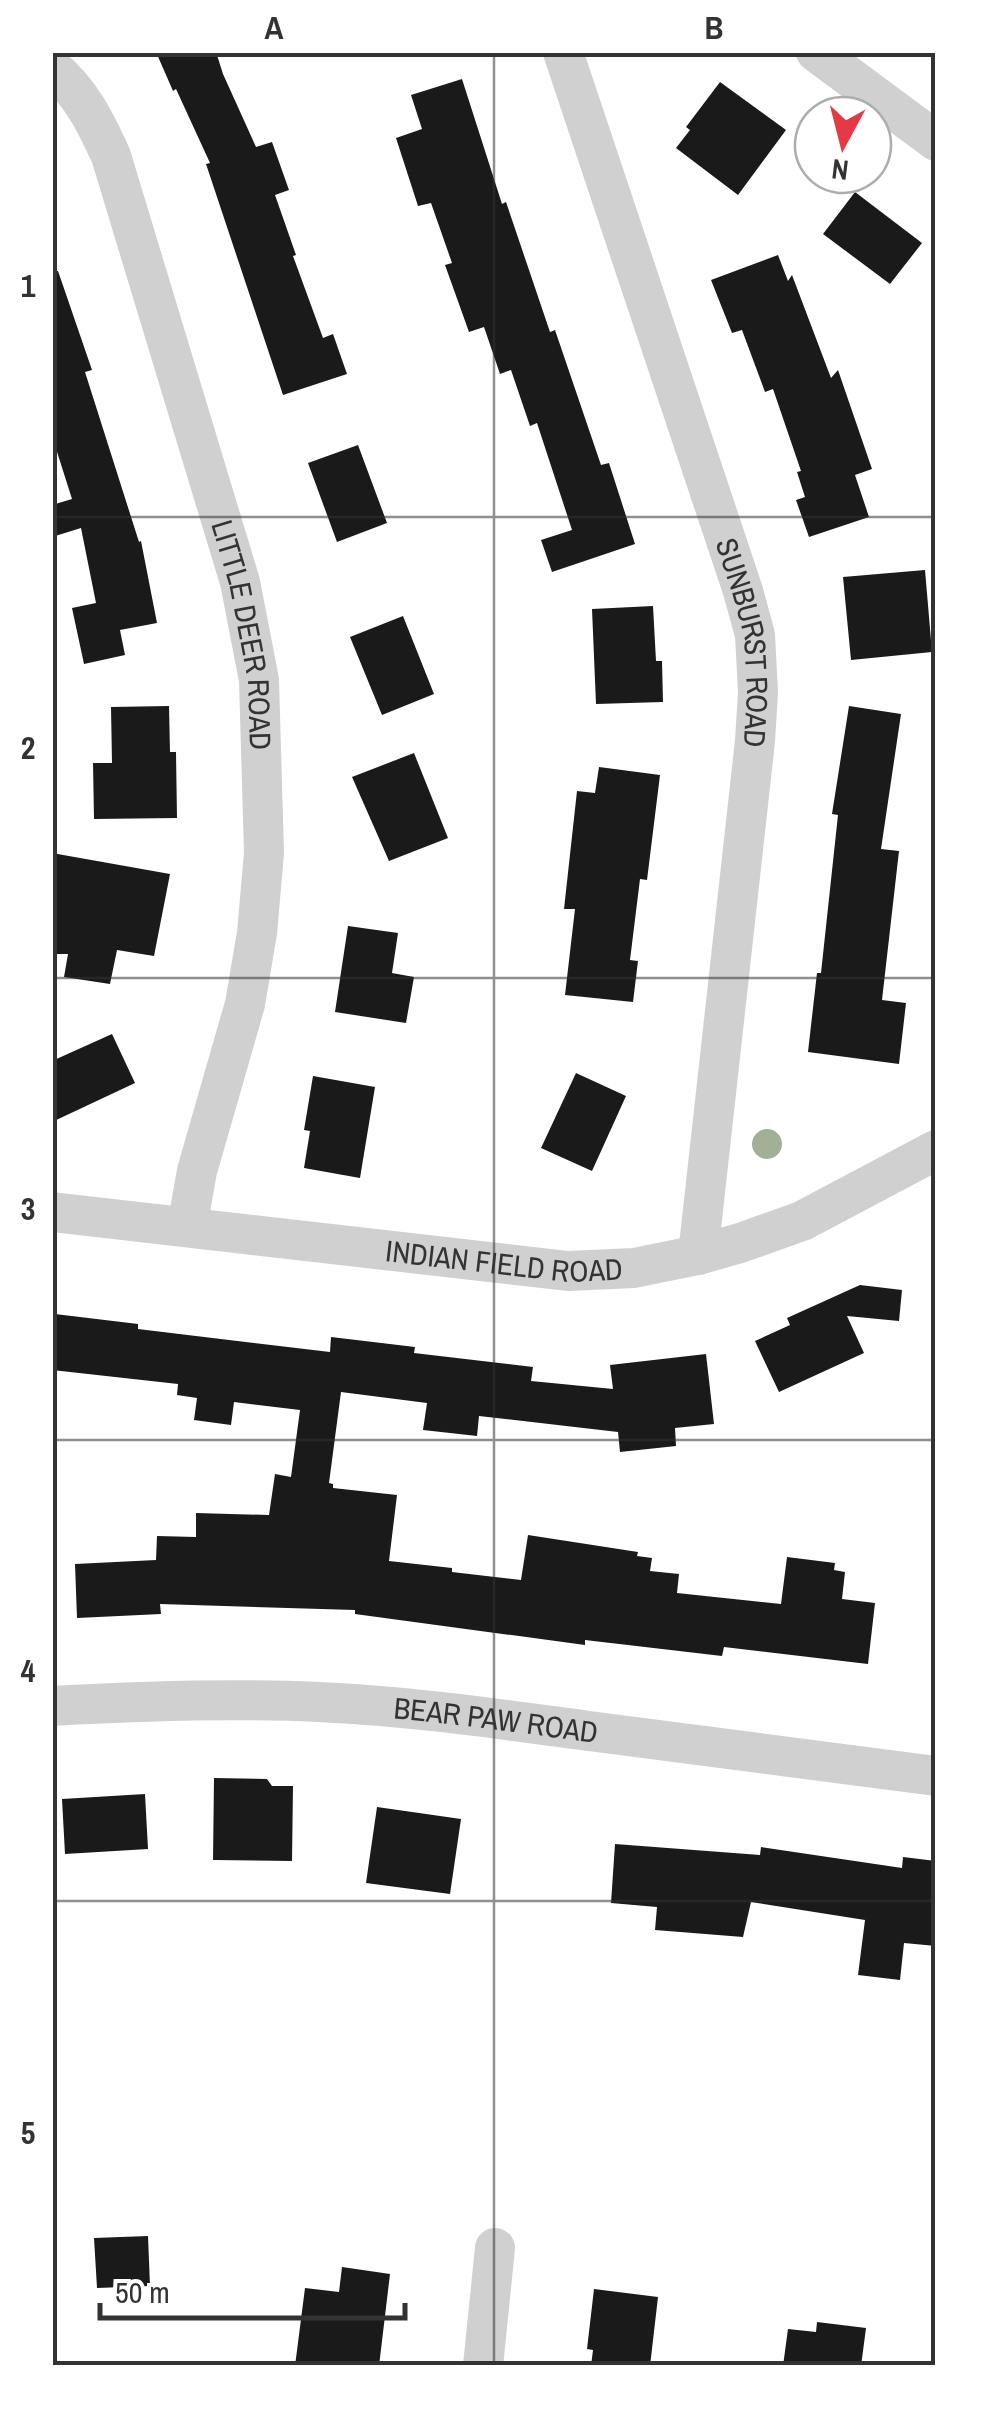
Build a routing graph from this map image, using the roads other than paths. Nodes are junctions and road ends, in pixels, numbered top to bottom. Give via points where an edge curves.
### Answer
1 (563, 52) edge
2 (816, 52) edge
3 (52, 68) edge
4 (936, 142) edge
5 (936, 1150) edge
6 (52, 1212) edge
7 (187, 1227) junction
8 (698, 1255) junction
9 (52, 1706) edge
10 (936, 1776) edge
11 (495, 2248) dead end
12 (482, 2366) edge

1 - 8 street, SUNBURST ROAD via 755,635 755,741
2 - 4 street
3 - 7 street, LITTLE DEER ROAD via 70,82 112,156 240,582 259,680 264,852 257,933 246,1004
5 - 8 street, INDIAN FIELD ROAD via 802,1221
6 - 7 street, INDIAN FIELD ROAD
7 - 8 street, INDIAN FIELD ROAD via 568,1271 634,1268
9 - 10 street, BEAR PAW ROAD via 380,1706
11 - 12 street

